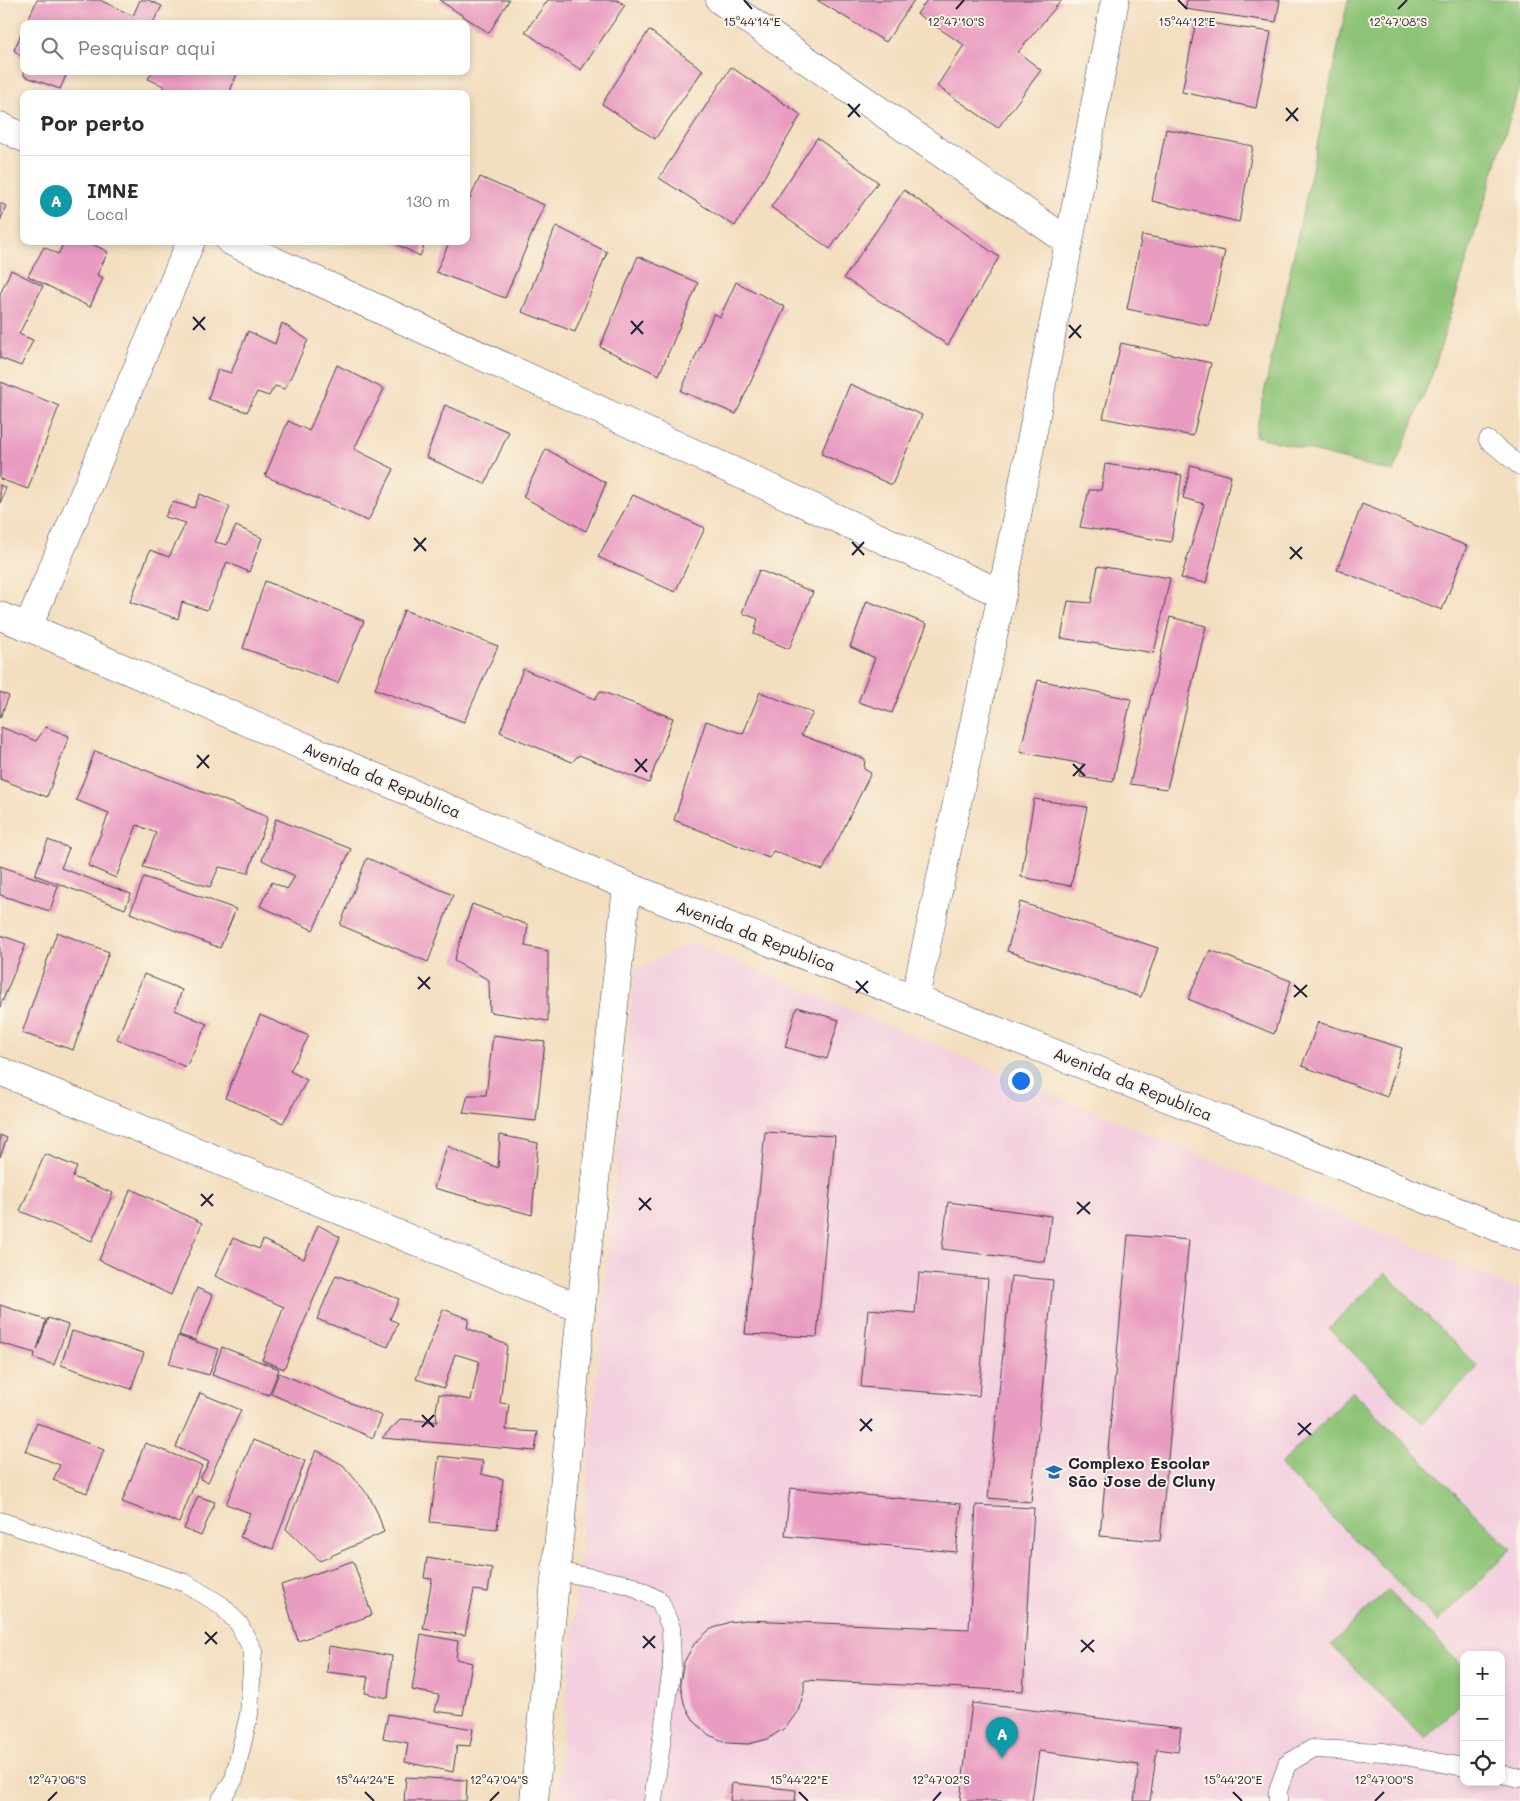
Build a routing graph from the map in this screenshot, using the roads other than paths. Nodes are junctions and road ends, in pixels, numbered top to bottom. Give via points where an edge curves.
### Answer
1 (720, 0) edge
2 (1115, 0) edge
3 (0, 126) edge
4 (20, 136) edge
5 (1070, 242) junction
6 (189, 245) edge
7 (239, 245) edge
8 (1488, 440) dead end
9 (1520, 466) edge
10 (1002, 594) junction
11 (0, 616) edge
12 (28, 627) junction
13 (627, 886) junction
14 (915, 998) junction
15 (0, 1071) edge
16 (1520, 1236) edge
17 (581, 1309) junction
18 (0, 1521) edge
19 (556, 1571) junction
20 (1460, 1766) edge
21 (1505, 1775) edge
22 (1520, 1778) edge
23 (220, 1801) edge
24 (534, 1801) edge
25 (652, 1801) edge
26 (1278, 1801) edge

1 - 5 street
2 - 5 street
3 - 4 street
5 - 10 street
6 - 12 street
7 - 10 street
8 - 9 lane
10 - 14 street
11 - 12 street, Avenida da Republica
12 - 13 street, Avenida da Republica
13 - 14 street, Avenida da Republica
13 - 17 street
14 - 16 street, Avenida da Republica
15 - 17 street
17 - 19 street
18 - 23 lane via 185,1583 220,1604 239,1624 253,1651 249,1714 234,1779
19 - 24 street
19 - 25 lane via 630,1585 660,1601 671,1628 672,1667
20 - 26 lane via 1384,1752 1312,1749 1287,1764
21 - 22 lane

